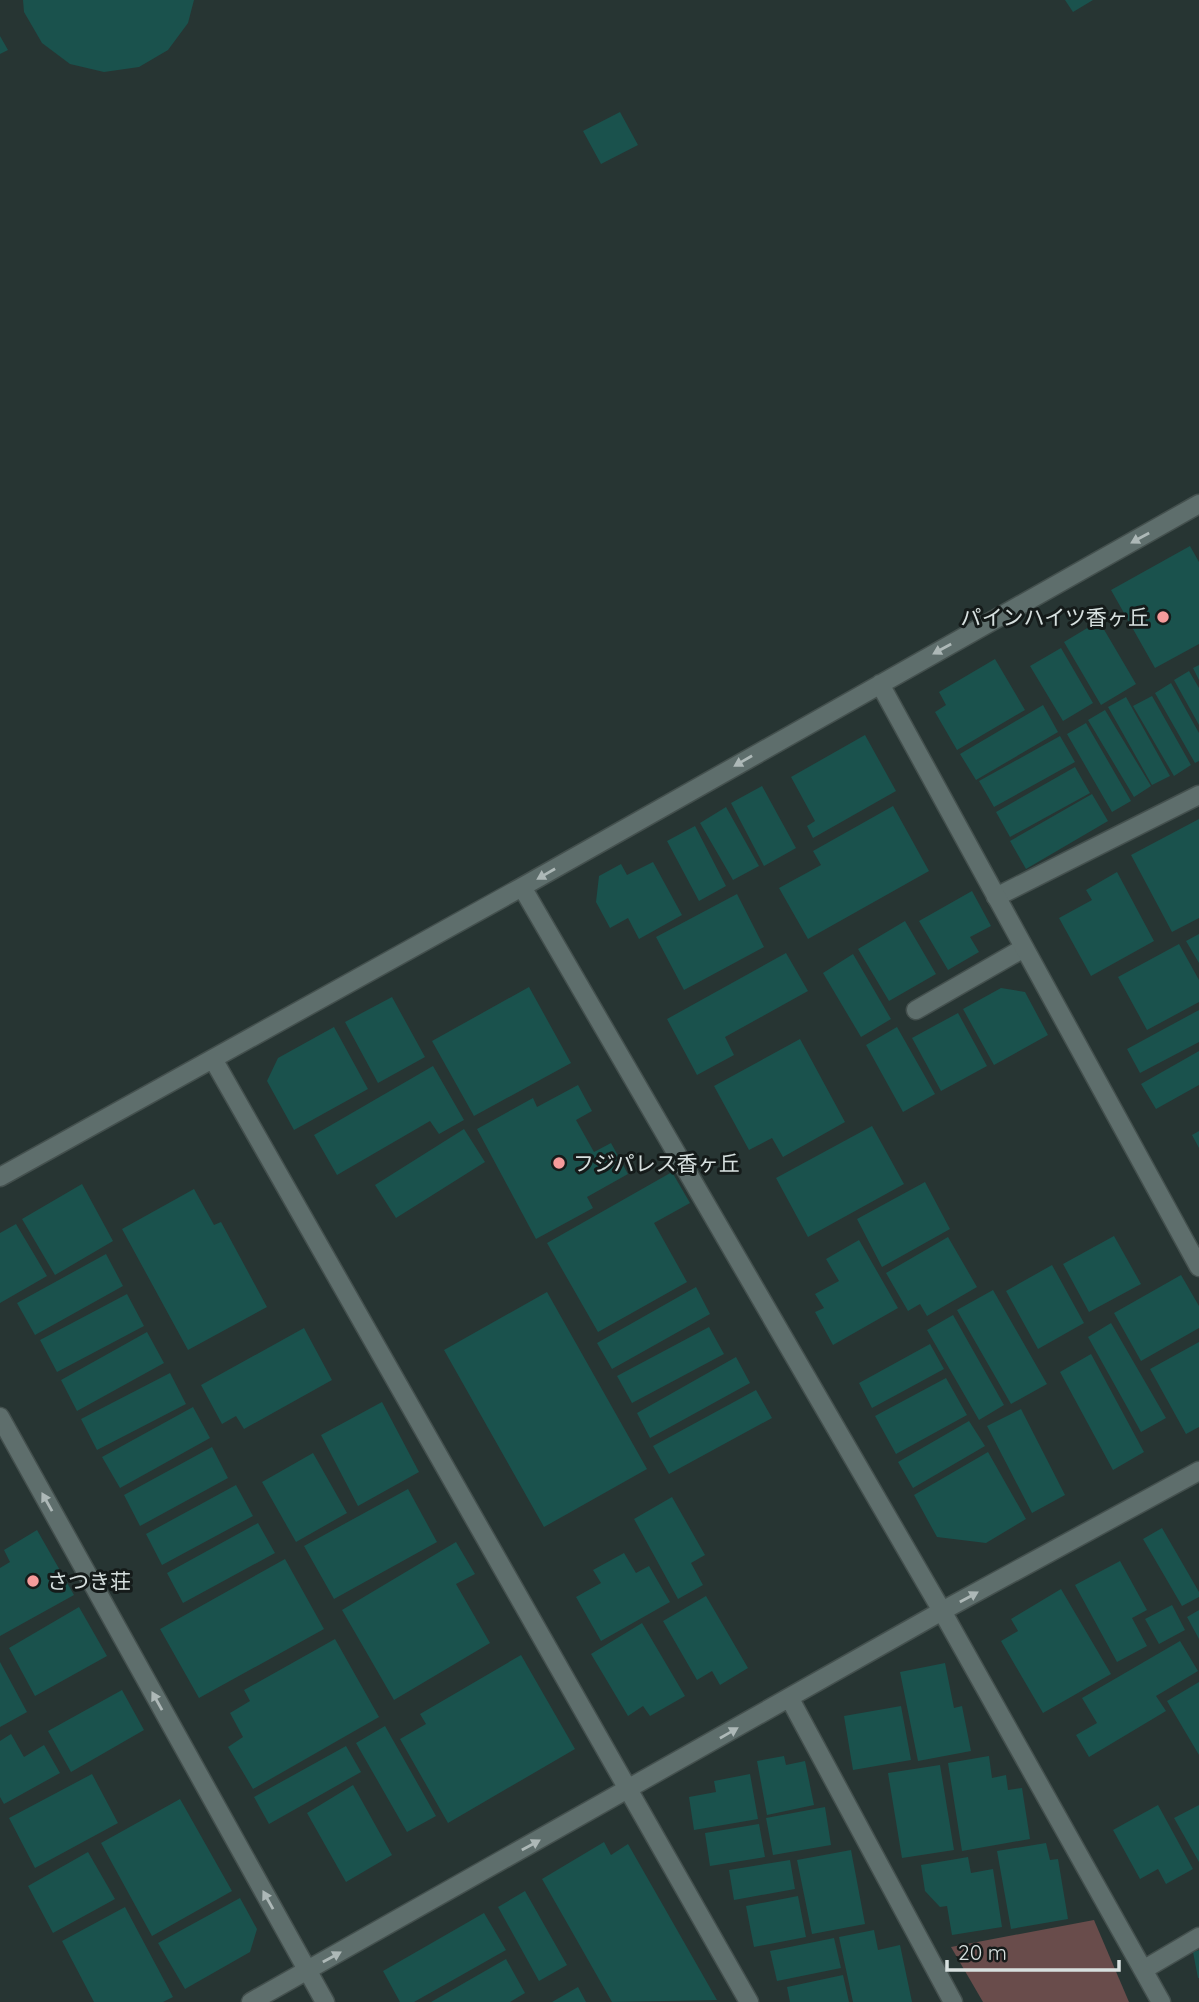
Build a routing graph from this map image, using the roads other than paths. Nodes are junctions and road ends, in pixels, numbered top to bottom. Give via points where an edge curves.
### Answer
1 (1199, 504) edge
2 (880, 684) junction
3 (1199, 794) edge
4 (522, 887) junction
5 (996, 897) junction
6 (1024, 948) junction
7 (916, 1010) dead end
8 (214, 1059) junction
9 (0, 1177) edge
10 (1199, 1267) edge
11 (0, 1417) edge
12 (1199, 1471) edge
13 (942, 1611) junction
14 (790, 1699) junction
15 (629, 1790) junction
16 (1199, 1937) edge
17 (1143, 1970) junction
18 (307, 1971) junction
19 (251, 2002) edge
20 (325, 2002) edge
21 (749, 2002) edge
22 (953, 2002) edge
23 (1161, 2002) edge

1 -> 2 street
2 -> 4 street
2 - 5 street
3 - 5 street
4 - 8 street
4 - 13 street
5 - 6 street
6 - 7 street
6 - 10 street
8 - 9 street
8 - 15 street
18 -> 11 street
13 -> 12 street
13 - 14 street
13 - 17 street
15 -> 14 street
14 - 22 street
18 -> 15 street
15 - 21 street
16 - 17 street
17 - 23 street
18 - 19 street
18 - 20 street

